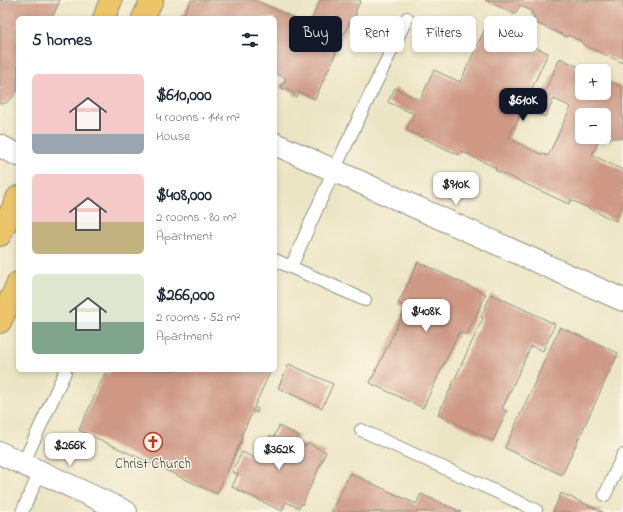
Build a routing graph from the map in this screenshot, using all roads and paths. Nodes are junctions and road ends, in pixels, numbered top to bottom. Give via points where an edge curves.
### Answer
1 (111, 0) edge
2 (152, 0) edge
3 (105, 16) edge
4 (145, 16) edge
5 (406, 18) dead end
6 (277, 145) edge
7 (0, 146) edge
8 (16, 154) edge
9 (334, 170) junction
10 (16, 201) edge
11 (0, 235) edge
12 (277, 261) edge
13 (291, 267) junction
14 (16, 287) edge
15 (364, 300) dead end
16 (623, 300) edge
17 (0, 322) edge
18 (65, 372) dead end
19 (361, 430) dead end
20 (0, 453) edge
21 (623, 455) edge
22 (31, 468) junction
23 (605, 495) dead end
24 (22, 512) edge
25 (126, 512) edge
26 (535, 512) edge

1 - 3 main road
2 - 4 main road
5 - 9 lane
6 - 9 street
7 - 8 street
9 - 13 lane
9 - 16 street
10 - 11 main road
12 - 13 lane
13 - 15 lane
14 - 17 main road
18 - 22 lane
19 - 26 lane via 536,510
20 - 22 street
21 - 23 lane
22 - 24 lane
22 - 25 street

